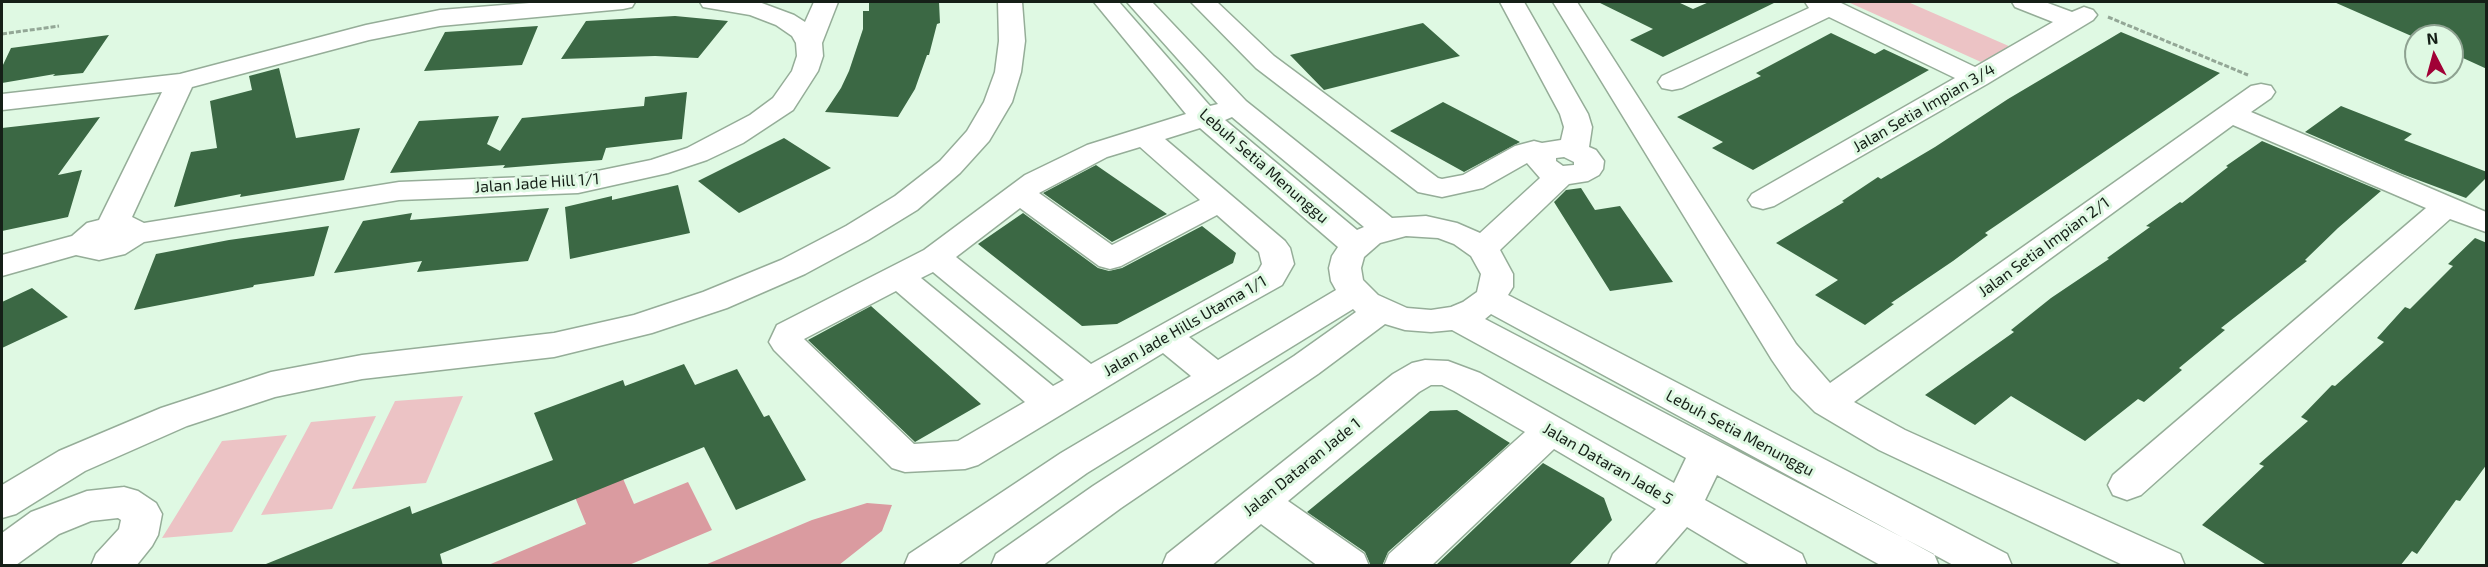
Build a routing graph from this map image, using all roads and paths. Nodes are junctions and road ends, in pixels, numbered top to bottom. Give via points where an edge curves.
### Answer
1 (623, 2) edge
2 (712, 2) edge
3 (826, 2) edge
4 (1010, 2) edge
5 (1106, 2) edge
6 (1139, 2) edge
7 (1203, 2) edge
8 (1512, 2) edge
9 (1565, 2) edge
10 (2024, 2) edge
11 (1824, 4) edge
12 (2078, 18) junction
13 (58, 26) dead end
14 (2, 34) edge
15 (809, 43) junction
16 (1977, 78) junction
17 (181, 82) junction
18 (1672, 82) dead end
19 (2261, 92) joint
20 (2, 102) edge
21 (1236, 107) junction
22 (2231, 114) junction
23 (1204, 117) junction
24 (1146, 136) junction
25 (1556, 161) junction
26 (1019, 193) junction
27 (1763, 200) dead end
28 (1220, 202) junction
29 (2447, 206) junction
30 (2487, 223) edge
31 (1386, 229) junction
32 (124, 230) junction
33 (1474, 243) junction
34 (1356, 245) junction
35 (935, 257) junction
36 (2, 266) edge
37 (900, 277) junction
38 (1489, 299) junction
39 (1368, 302) junction
40 (1456, 318) junction
41 (1166, 336) junction
42 (1425, 372) joint
43 (1216, 376) junction
44 (1089, 381) junction
45 (1828, 403) junction
46 (1050, 404) junction
47 (1551, 430) junction
48 (1708, 452) junction
49 (1074, 463) junction
50 (2127, 485) dead end
51 (1107, 497) junction
52 (1260, 502) junction
53 (2, 503) edge
54 (1682, 507) junction
55 (2, 554) edge
56 (111, 566) edge
57 (924, 566) edge
58 (1011, 566) edge
59 (1182, 566) edge
60 (1349, 566) edge
61 (1404, 566) edge
62 (1628, 566) edge
63 (1787, 566) edge
64 (1919, 566) edge
65 (1992, 566) edge
66 (2165, 566) edge

1 - 17 street via 440,18 366,33
2 - 15 street via 755,8 785,20 802,31
3 - 15 street, Jalan Jade Hill 1/1
4 - 53 street via 1012,41 1008,72 998,102 979,135 950,167 906,203 793,267 715,300 651,321 554,345 362,367 271,385 174,417 72,461
5 - 23 street, Lebuh Setia Menunggu
6 - 21 street, Lebuh Setia Menunggu
7 - 25 street via 1266,62 1429,186 1472,183 1534,150
8 - 25 street via 1578,127
9 - 45 street via 1784,352
10 - 12 street
11 - 16 street
11 - 18 street
12 - 16 street, Jalan Setia Impian 3/4
12 - 19 path via 2095,14 2109,17 2255,78 2263,84
13 - 14 path
15 - 32 street, Jalan Jade Hill 1/1 via 806,71 783,104 733,137 658,167 578,184 363,195
16 - 27 street, Jalan Setia Impian 3/4
17 - 20 street
17 - 32 street
19 - 22 street, Jalan Setia Impian 2/1
21 - 23 street
21 - 31 street, Lebuh Setia Menunggu
22 - 29 street
22 - 45 street, Jalan Setia Impian 2/1
23 - 24 street
23 - 34 street, Lebuh Setia Menunggu
24 - 26 street via 1097,151 1036,180
24 - 28 street, Jalan Jade Hills Utama 1/1
25 - 33 street
26 - 28 street via 1110,259
26 - 35 street
28 - 41 street, Jalan Jade Hills Utama 1/1 via 1274,248 1278,264 1270,278
29 - 30 street
29 - 50 street
31 - 33 street via 1426,226
31 - 34 street
32 - 36 street, Jalan Jade Hill 1/1 via 114,247 88,249 83,243
33 - 38 street via 1492,261 1497,274 1496,287
34 - 39 street via 1345,268 1347,281
35 - 37 street
35 - 44 street
37 - 46 street
37 - 46 street, Jalan Jade Hills Utama 1/1 via 789,333 786,342 905,458 965,455
38 - 40 street
38 - 65 street, Lebuh Setia Menunggu
39 - 40 street via 1405,319
39 - 43 street
39 - 51 street via 1306,365
40 - 48 street, Lebuh Setia Menunggu
41 - 43 street
41 - 44 street, Jalan Jade Hills Utama 1/1
42 - 47 street, Jalan Dataran Jade 5 via 1448,373
42 - 52 street, Jalan Dataran Jade 1 via 1406,383
43 - 49 street
44 - 46 street, Jalan Jade Hills Utama 1/1
45 - 66 street via 1892,440
47 - 54 street, Jalan Dataran Jade 5
47 - 61 street
48 - 54 street
48 - 64 street, Lebuh Setia Menunggu
49 - 51 street
49 - 57 street
51 - 58 street
52 - 59 street, Jalan Dataran Jade 1
52 - 60 street
54 - 62 street
54 - 63 street, Jalan Dataran Jade 5
55 - 56 street via 45,523 87,506 124,502 142,514 138,535

